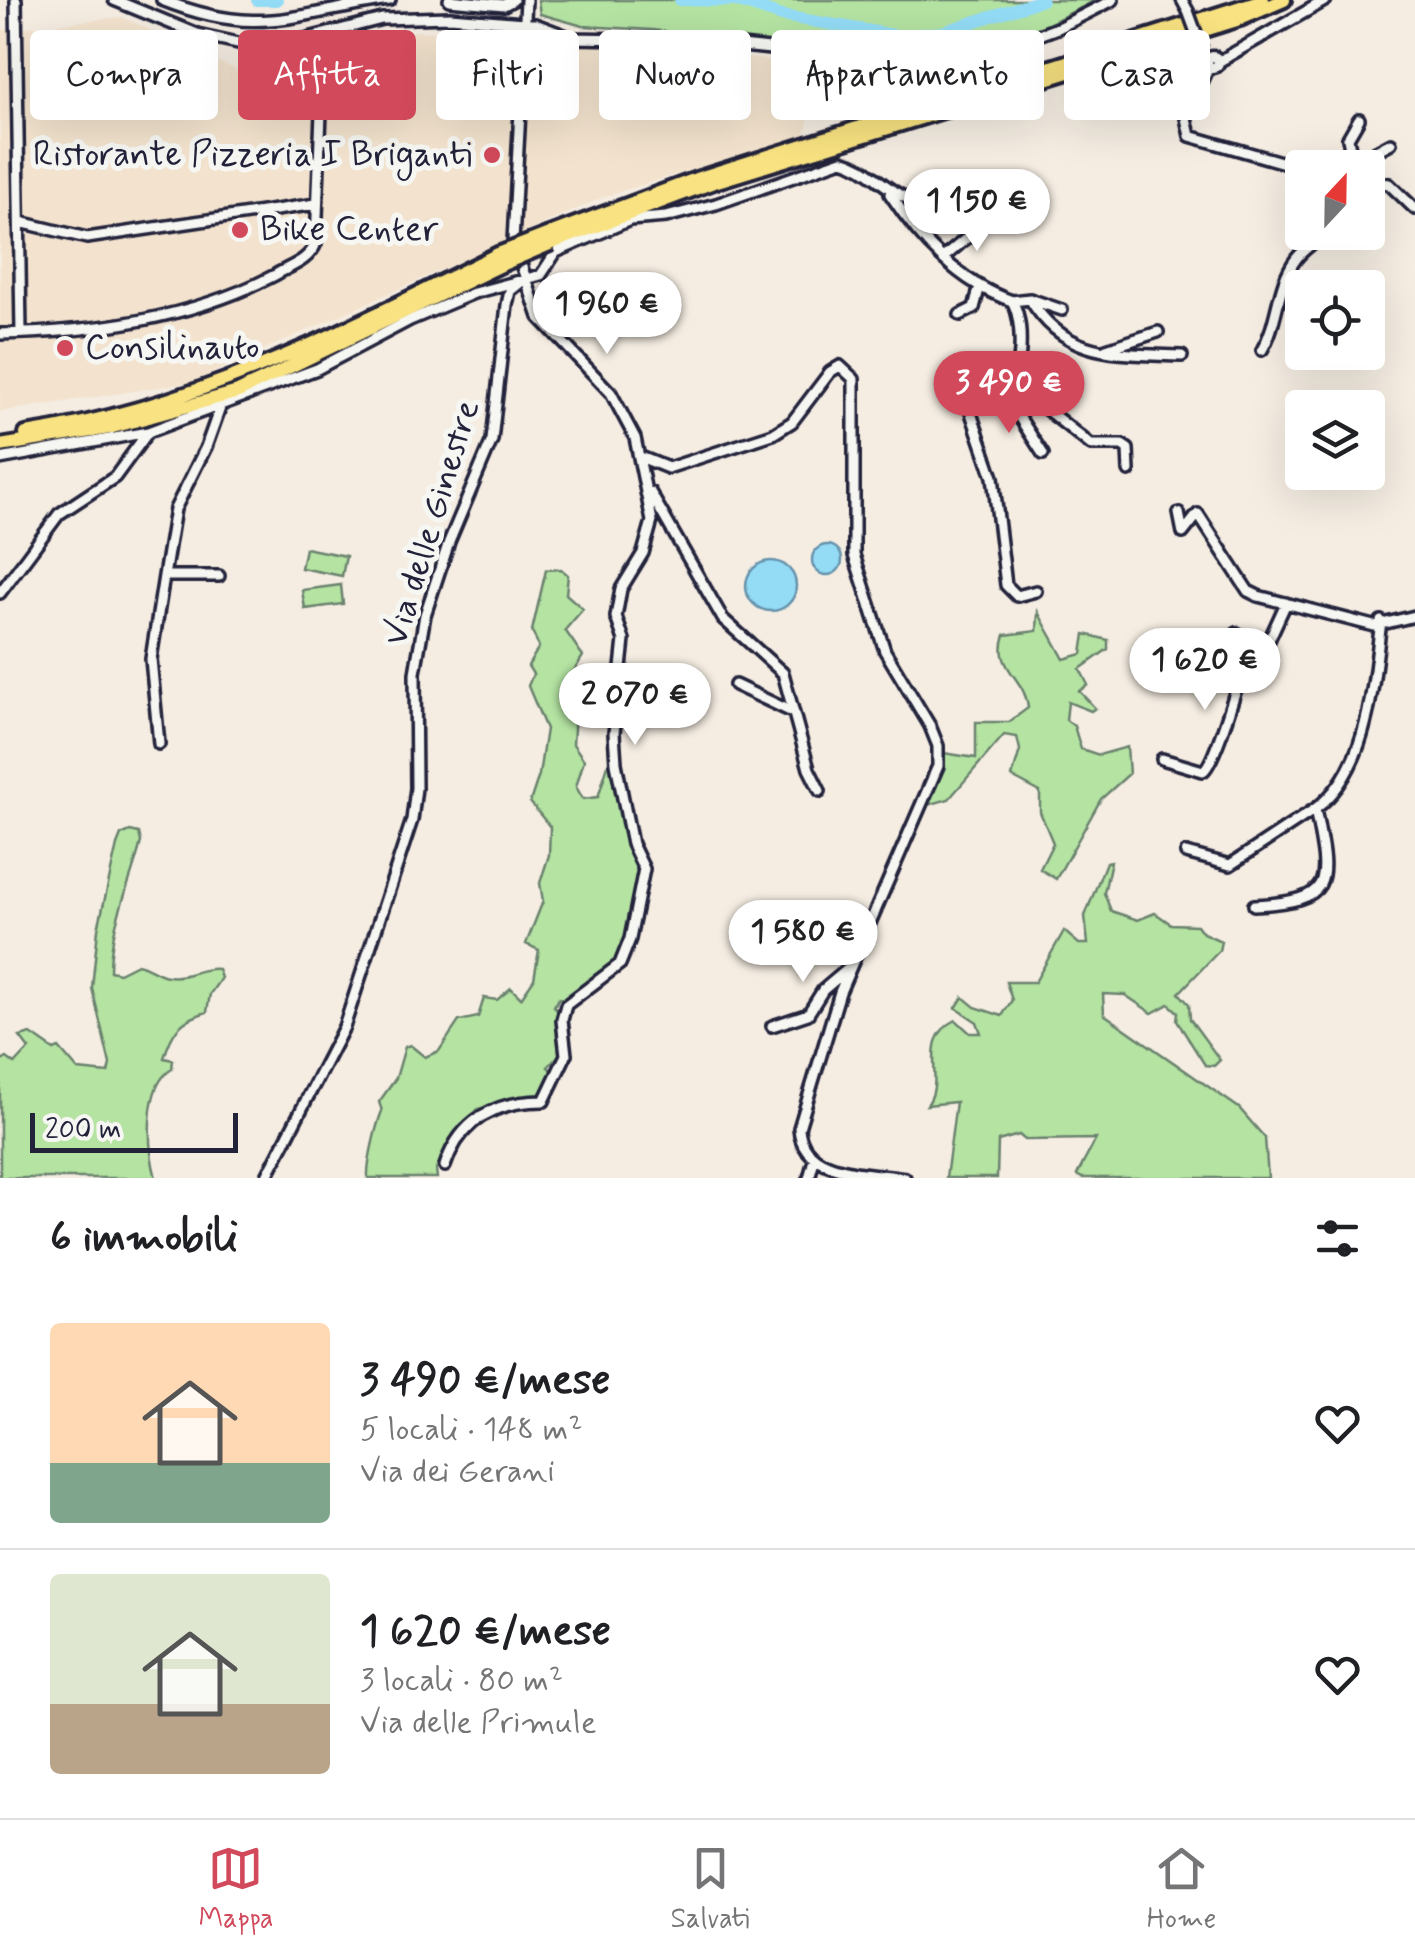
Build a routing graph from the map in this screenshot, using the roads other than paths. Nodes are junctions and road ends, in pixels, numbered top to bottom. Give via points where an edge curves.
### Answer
1 (16, 0) edge
2 (114, 0) edge
3 (162, 0) edge
4 (390, 0) edge
5 (449, 0) edge
6 (513, 0) edge
7 (1114, 0) edge
8 (1263, 0) edge
9 (1284, 0) edge
10 (1326, 0) edge
11 (529, 4) edge
12 (1186, 4) edge
13 (527, 23) junction
14 (338, 30) edge
15 (527, 30) edge
16 (548, 30) edge
17 (1197, 30) edge
18 (579, 38) edge
19 (238, 44) edge
20 (1210, 59) edge
21 (1359, 118) dead end
22 (320, 120) edge
23 (519, 120) edge
24 (1186, 120) edge
25 (1391, 143) dead end
26 (1351, 150) edge
27 (1378, 150) edge
28 (1285, 163) edge
29 (1385, 184) edge
30 (888, 192) junction
31 (316, 204) junction
32 (929, 206) dead end
33 (1415, 209) edge
34 (987, 221) dead end
35 (20, 222) junction
36 (550, 239) junction
37 (1304, 250) edge
38 (942, 258) junction
39 (500, 259) junction
40 (523, 280) junction
41 (978, 289) junction
42 (1030, 299) junction
43 (1012, 301) junction
44 (1062, 310) dead end
45 (960, 315) dead end
46 (1158, 332) dead end
47 (21, 333) junction
48 (0, 334) edge
49 (1104, 350) junction
50 (1262, 350) dead end
51 (1182, 356) dead end
52 (1016, 386) junction
53 (1007, 398) junction
54 (220, 405) junction
55 (148, 432) junction
56 (0, 438) edge
57 (0, 446) edge
58 (1043, 454) dead end
59 (643, 458) junction
60 (0, 459) edge
61 (1129, 471) dead end
62 (646, 486) junction
63 (1179, 513) dead end
64 (164, 576) junction
65 (219, 576) dead end
66 (1036, 591) dead end
67 (0, 593) edge
68 (1286, 603) junction
69 (1415, 616) edge
70 (1381, 621) junction
71 (1238, 633) dead end
72 (1247, 654) junction
73 (735, 685) dead end
74 (792, 712) junction
75 (159, 744) dead end
76 (1162, 759) dead end
77 (820, 791) dead end
78 (1315, 809) junction
79 (1186, 853) dead end
80 (1254, 905) dead end
81 (852, 967) junction
82 (772, 1026) dead end
83 (814, 1160) junction
84 (446, 1166) dead end
85 (266, 1178) edge
86 (809, 1178) edge
87 (905, 1178) edge

1 - 35 street
2 - 19 street
3 - 4 street via 242,22 322,16
5 - 6 street
7 - 18 street via 998,50 891,71 799,52
8 - 36 highway via 730,168
9 - 36 highway via 1240,20
10 - 20 street
11 - 13 street
12 - 17 street, bridge
13 - 14 street via 404,18
13 - 15 street
13 - 16 street
21 - 26 street via 1348,138
22 - 31 street
23 - 40 street via 513,240
24 - 28 street via 1190,136
25 - 27 street
29 - 33 street
30 - 32 street
30 - 38 street
30 - 40 street via 852,162 832,162 716,204 630,220 556,252 541,274
31 - 35 street via 87,238
31 - 47 street via 316,243 308,256 214,303 134,322
34 - 38 street
35 - 47 street
36 - 39 highway, bridge
37 - 50 street via 1288,272
38 - 41 street
39 - 56 highway via 197,392 100,420
39 - 57 highway via 238,392 109,428
40 - 54 street via 452,302 317,370
40 - 59 street via 540,317 611,393
40 - 85 street, Via delle Ginestre via 506,305 492,440 425,615 416,673 416,788 404,849 344,1028
41 - 43 street
41 - 45 street via 974,308
42 - 43 street
42 - 44 street
42 - 49 street via 1063,338
43 - 52 street via 1022,322
46 - 49 street
47 - 48 street
49 - 51 street
52 - 53 street
52 - 61 street via 1090,445 1122,444
53 - 58 street
53 - 66 street via 976,402 971,419 994,477 1006,585 1017,596
54 - 55 street
54 - 64 street via 174,509
55 - 60 street
55 - 67 street via 115,478 60,514
59 - 62 street
59 - 81 street via 668,468 747,444 792,422 830,372 840,366 854,379 857,568 885,652 930,726 938,757 934,783
62 - 74 street via 723,620 783,674
62 - 84 street via 652,521 616,616 624,640 616,763 632,844 644,868 627,952 566,1005 566,1055 550,1095 544,1102 477,1115
63 - 68 street via 1184,533 1198,514 1248,591
64 - 65 street
64 - 75 street via 151,659
68 - 70 street via 1374,626
68 - 72 street via 1264,651
69 - 70 street
70 - 78 street via 1364,728 1336,794
71 - 72 street
72 - 76 street via 1213,765 1204,772
73 - 74 street
74 - 77 street
78 - 79 street via 1230,865
78 - 80 street via 1326,870 1314,894 1300,903
81 - 82 street via 823,990 808,1014
81 - 83 street via 799,1128
83 - 86 street
83 - 87 street

